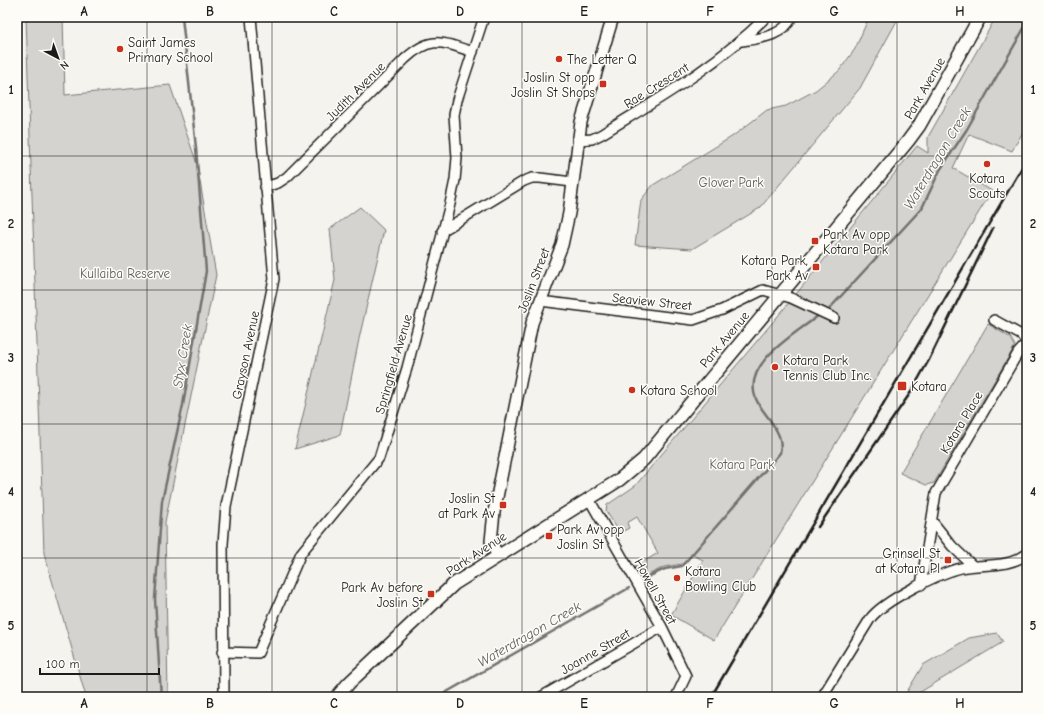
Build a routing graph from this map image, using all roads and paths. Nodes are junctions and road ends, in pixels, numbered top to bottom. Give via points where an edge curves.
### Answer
1 (251, 17) edge
2 (484, 17) edge
3 (613, 17) edge
4 (766, 17) edge
5 (792, 17) edge
6 (980, 17) edge
7 (743, 41) junction
8 (473, 52) junction
9 (577, 140) junction
10 (572, 182) junction
11 (265, 187) junction
12 (442, 231) junction
13 (780, 294) junction
14 (540, 301) junction
15 (834, 318) dead end
16 (994, 320) dead end
17 (1027, 342) edge
18 (589, 499) junction
19 (932, 521) junction
20 (1027, 554) edge
21 (497, 555) junction
22 (973, 566) junction
23 (921, 585) junction
24 (662, 627) junction
25 (222, 652) junction
26 (224, 697) edge
27 (337, 697) edge
28 (541, 697) edge
29 (676, 697) edge
30 (822, 697) edge

1 - 11 street, Grayson Avenue
2 - 8 street, Springfield Avenue
3 - 9 street, Joslin Street
4 - 7 street, Rae Crescent
5 - 7 street, Rae Crescent via 788,25 768,37
6 - 13 main road, Park Avenue via 919,126
7 - 9 street, Rae Crescent via 688,81 602,134
8 - 11 street, Judith Avenue via 443,42 422,46 405,59 287,177
8 - 12 street, Springfield Avenue via 454,115 457,158 455,180
9 - 10 street, Joslin Street
10 - 12 street via 528,179
10 - 14 street, Joslin Street via 562,245
11 - 25 street, Grayson Avenue via 274,279 226,506
12 - 25 street, Springfield Avenue via 407,368 379,458 301,553 258,653
13 - 14 street, Seaview Street via 763,290 722,310 693,320
13 - 15 street, Seaview Street
13 - 18 main road, Park Avenue via 644,459 619,480
14 - 21 street, Joslin Street via 532,322 494,512 491,540
16 - 17 street, Kotara Place
17 - 19 street, Kotara Place via 941,482 934,500
18 - 21 main road, Park Avenue
18 - 24 street, Howell Street
19 - 22 street via 952,546
19 - 23 street, Kotara Place
20 - 22 street via 1004,564
21 - 27 main road, Park Avenue via 444,592
22 - 23 street via 948,572
23 - 30 street via 872,616
24 - 28 street, Joanne Street
24 - 29 street, Howell Street via 686,676
25 - 26 street, Grayson Avenue

